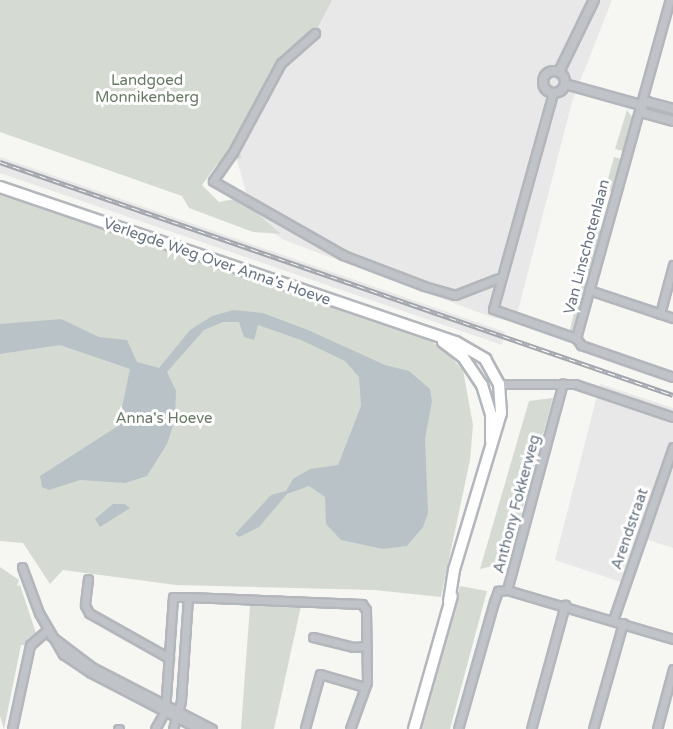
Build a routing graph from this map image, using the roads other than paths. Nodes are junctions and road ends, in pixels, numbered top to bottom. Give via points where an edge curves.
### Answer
1 (594, 0) edge
2 (670, 0) edge
3 (315, 33) dead end
4 (559, 72) junction
5 (565, 84) junction
6 (553, 93) junction
7 (640, 105) junction
8 (673, 109) edge
9 (673, 121) edge
10 (0, 187) edge
11 (673, 265) edge
12 (499, 278) junction
13 (590, 290) junction
14 (660, 314) junction
15 (673, 318) edge
16 (435, 337) junction
17 (576, 338) junction
18 (673, 376) edge
19 (479, 379) junction
20 (496, 379) junction
21 (563, 382) junction
22 (502, 398) junction
23 (488, 400) junction
24 (673, 417) edge
25 (673, 447) edge
26 (490, 449) junction
27 (22, 567) dead end
28 (87, 579) dead end
29 (507, 590) junction
30 (188, 597) junction
31 (565, 605) junction
32 (613, 620) junction
33 (623, 623) junction
34 (49, 633) junction
35 (313, 637) dead end
36 (673, 639) edge
37 (367, 646) junction
38 (169, 658) junction
39 (673, 669) edge
40 (366, 687) junction
41 (164, 707) junction
42 (178, 714) junction
43 (305, 728) edge
44 (12, 729) edge
45 (155, 729) edge
46 (173, 729) edge
47 (199, 729) edge
48 (212, 729) edge
49 (350, 729) edge
50 (414, 729) edge
51 (458, 729) edge
52 (531, 729) edge
53 (593, 729) edge
54 (657, 729) edge

1 - 4 street
2 - 7 street, Van Linschotenlaan
3 - 12 street via 281,63 213,181 342,255 424,286 454,295
4 - 5 street
4 - 6 street via 549,72 543,79 545,89
5 - 6 street via 561,91
5 - 7 street
6 - 12 street, Van Linschotenlaan
7 - 8 street via 647,102
7 - 9 street via 644,113
7 - 13 street, Van Linschotenlaan
10 - 16 main road, Verlegde Weg Over Anna's Hoeve
11 - 14 street
12 - 17 street, Van Linschotenlaan via 494,310
13 - 14 street
13 - 17 street, Van Linschotenlaan
14 - 15 street
16 - 19 main road, Verlegde Weg Over Anna's Hoeve via 463,357
16 - 20 main road, Verlegde Weg Over Anna's Hoeve via 470,348 485,359
17 - 18 street via 580,345
19 - 20 main road via 483,372
19 - 23 main road, Verlegde Weg Over Anna's Hoeve
20 - 21 street
20 - 22 main road, Verlegde Weg Over Anna's Hoeve
21 - 24 street
21 - 29 street, Anthony Fokkerweg
22 - 23 main road via 497,402
22 - 26 main road, Verlegde Weg Over Anna's Hoeve via 499,427
23 - 26 main road, Verlegde Weg Over Anna's Hoeve
25 - 32 street, Arendstraat
26 - 50 main road, Verlegde Weg Over Anna's Hoeve via 460,558 458,582
27 - 34 street
28 - 38 street via 85,605 89,613
29 - 31 street
29 - 51 street, Anthony Fokkerweg via 498,591 494,602
30 - 37 street via 362,604 366,610
30 - 38 street via 173,597
30 - 42 street
31 - 32 street
31 - 52 street
32 - 33 street
33 - 36 street
33 - 53 street
34 - 41 street via 92,667
34 - 44 street via 30,645
35 - 37 street via 353,647
37 - 40 street
38 - 41 street
39 - 54 street
40 - 43 street via 320,674
40 - 49 street
41 - 42 street
41 - 45 street
42 - 46 street
42 - 47 street
42 - 48 street

